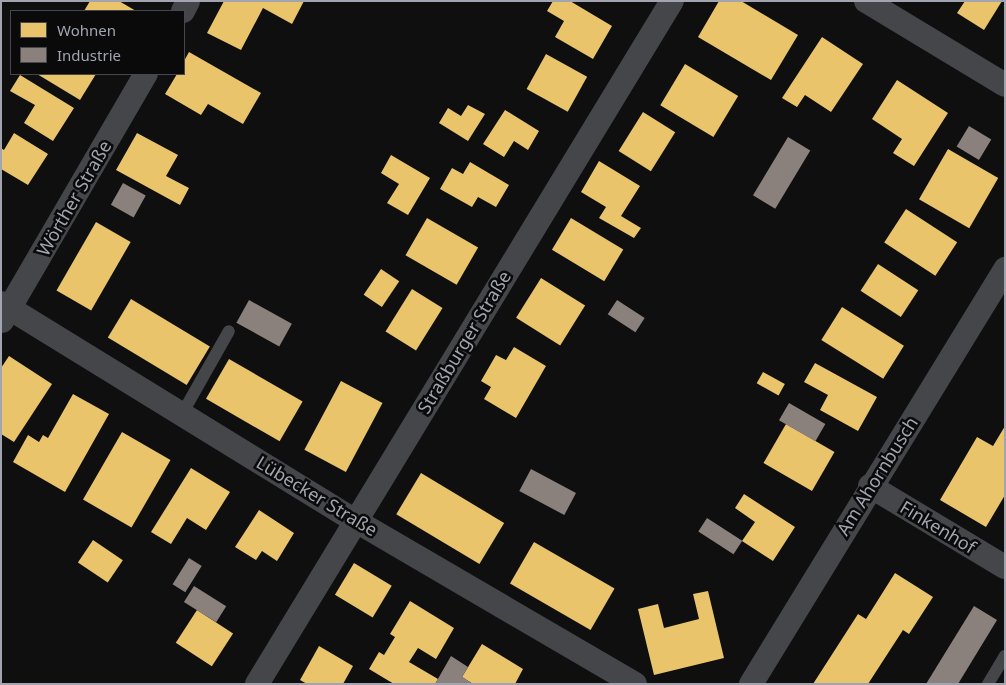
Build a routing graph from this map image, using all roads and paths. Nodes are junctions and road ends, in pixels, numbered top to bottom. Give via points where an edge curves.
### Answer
1 (672, 1) edge
2 (866, 1) edge
3 (145, 75) edge
4 (1005, 85) edge
5 (1005, 269) edge
6 (4, 311) edge
7 (229, 331) dead end
8 (182, 414) junction
9 (870, 486) junction
10 (356, 521) junction
11 (1005, 567) edge
12 (1005, 656) edge
13 (257, 684) edge
14 (635, 684) edge
15 (751, 684) edge
16 (988, 684) edge

1 - 10 street, Straßburger Straße
2 - 4 street
3 - 6 street, Wörther Straße
5 - 9 street, Am Ahornbusch
6 - 8 street, Lübecker Straße
7 - 8 lane
8 - 10 street, Lübecker Straße
9 - 11 street, Finkenhof
9 - 15 street, Am Ahornbusch
10 - 13 street, Straßburger Straße
10 - 14 street, Lübecker Straße
12 - 16 lane

